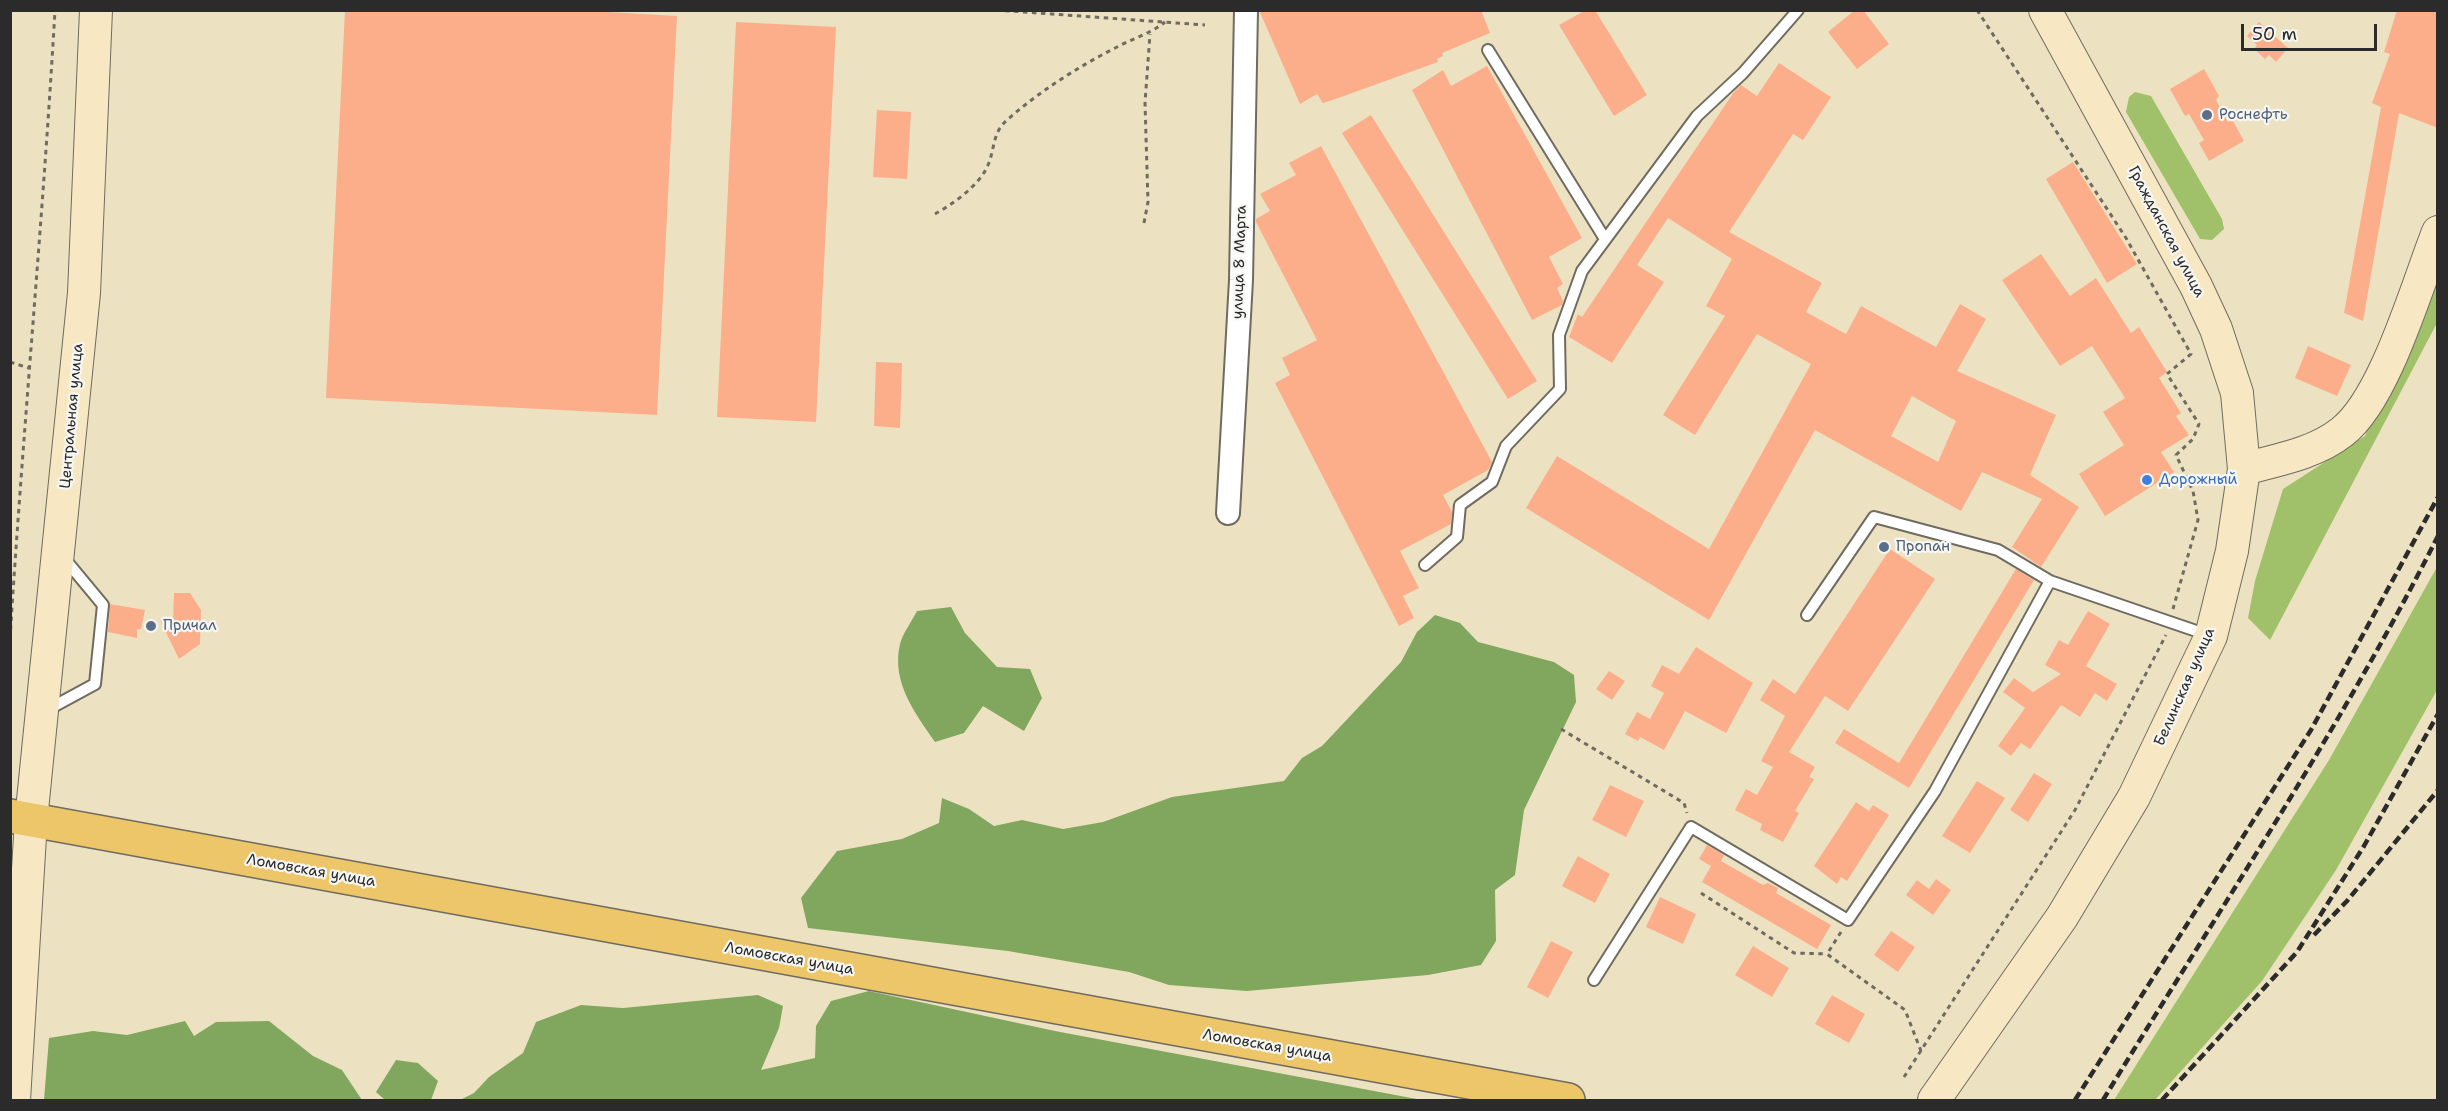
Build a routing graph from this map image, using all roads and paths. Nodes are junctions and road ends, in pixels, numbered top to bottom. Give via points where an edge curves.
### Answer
1 (55, 10) edge
2 (96, 10) edge
3 (996, 10) edge
4 (1246, 10) edge
5 (1798, 10) edge
6 (1977, 10) edge
7 (2045, 10) edge
8 (1165, 22) junction
9 (1205, 25) dead end
10 (1150, 34) junction
11 (1488, 50) dead end
12 (935, 214) dead end
13 (1144, 223) dead end
14 (2438, 232) edge
15 (1605, 239) junction
16 (10, 362) edge
17 (29, 368) junction
18 (2244, 470) junction
19 (1228, 513) dead end
20 (60, 553) junction
21 (1425, 565) dead end
22 (2050, 581) junction
23 (1807, 615) dead end
24 (2169, 622) junction
25 (2211, 636) junction
26 (10, 639) edge
27 (42, 713) junction
28 (1561, 729) dead end
29 (21, 818) edge
30 (1691, 827) junction
31 (1701, 893) dead end
32 (1848, 920) junction
33 (1827, 954) junction
34 (1594, 980) dead end
35 (15, 1028) edge
36 (1921, 1051) junction
37 (1904, 1077) dead end
38 (13, 1094) edge
39 (1568, 1101) edge
40 (1934, 1101) edge

1 - 17 path
2 - 20 street, Центральная улица via 84,293
3 - 8 path
4 - 19 street, улица 8 Марта via 1241,280
5 - 15 lane via 1743,73 1697,116
6 - 24 path via 2126,238 2191,354 2167,374 2199,424 2193,440 2176,455 2193,490 2198,520
7 - 18 street, Гражданская улица via 2216,329 2237,393
8 - 9 path
8 - 10 path
10 - 12 path via 1073,71 1005,121 995,135 989,164 982,176
10 - 13 path via 1145,103 1148,202
11 - 15 lane
14 - 18 street via 2380,382 2362,410 2342,432 2308,451
15 - 21 lane via 1582,271 1559,335 1560,389 1506,446 1492,482 1460,505 1457,537
16 - 17 path
17 - 26 path
18 - 25 street, Белинская улица via 2232,550
20 - 27 street, Центральная улица
20 - 27 lane via 103,605 95,684
22 - 23 lane via 1998,550 1874,517
22 - 24 lane
22 - 32 lane via 1935,791
24 - 25 lane
24 - 36 path via 2075,810
25 - 40 street, Белинская улица via 2134,797 2062,917
27 - 29 street, Центральная улица
28 - 30 path via 1684,803
29 - 35 street, Центральная улица
29 - 39 main road, Ломовская улица
30 - 32 lane
30 - 34 lane
31 - 33 path via 1794,953
32 - 33 path
33 - 36 path via 1905,1010
35 - 38 street, Центральная улица
36 - 37 path

